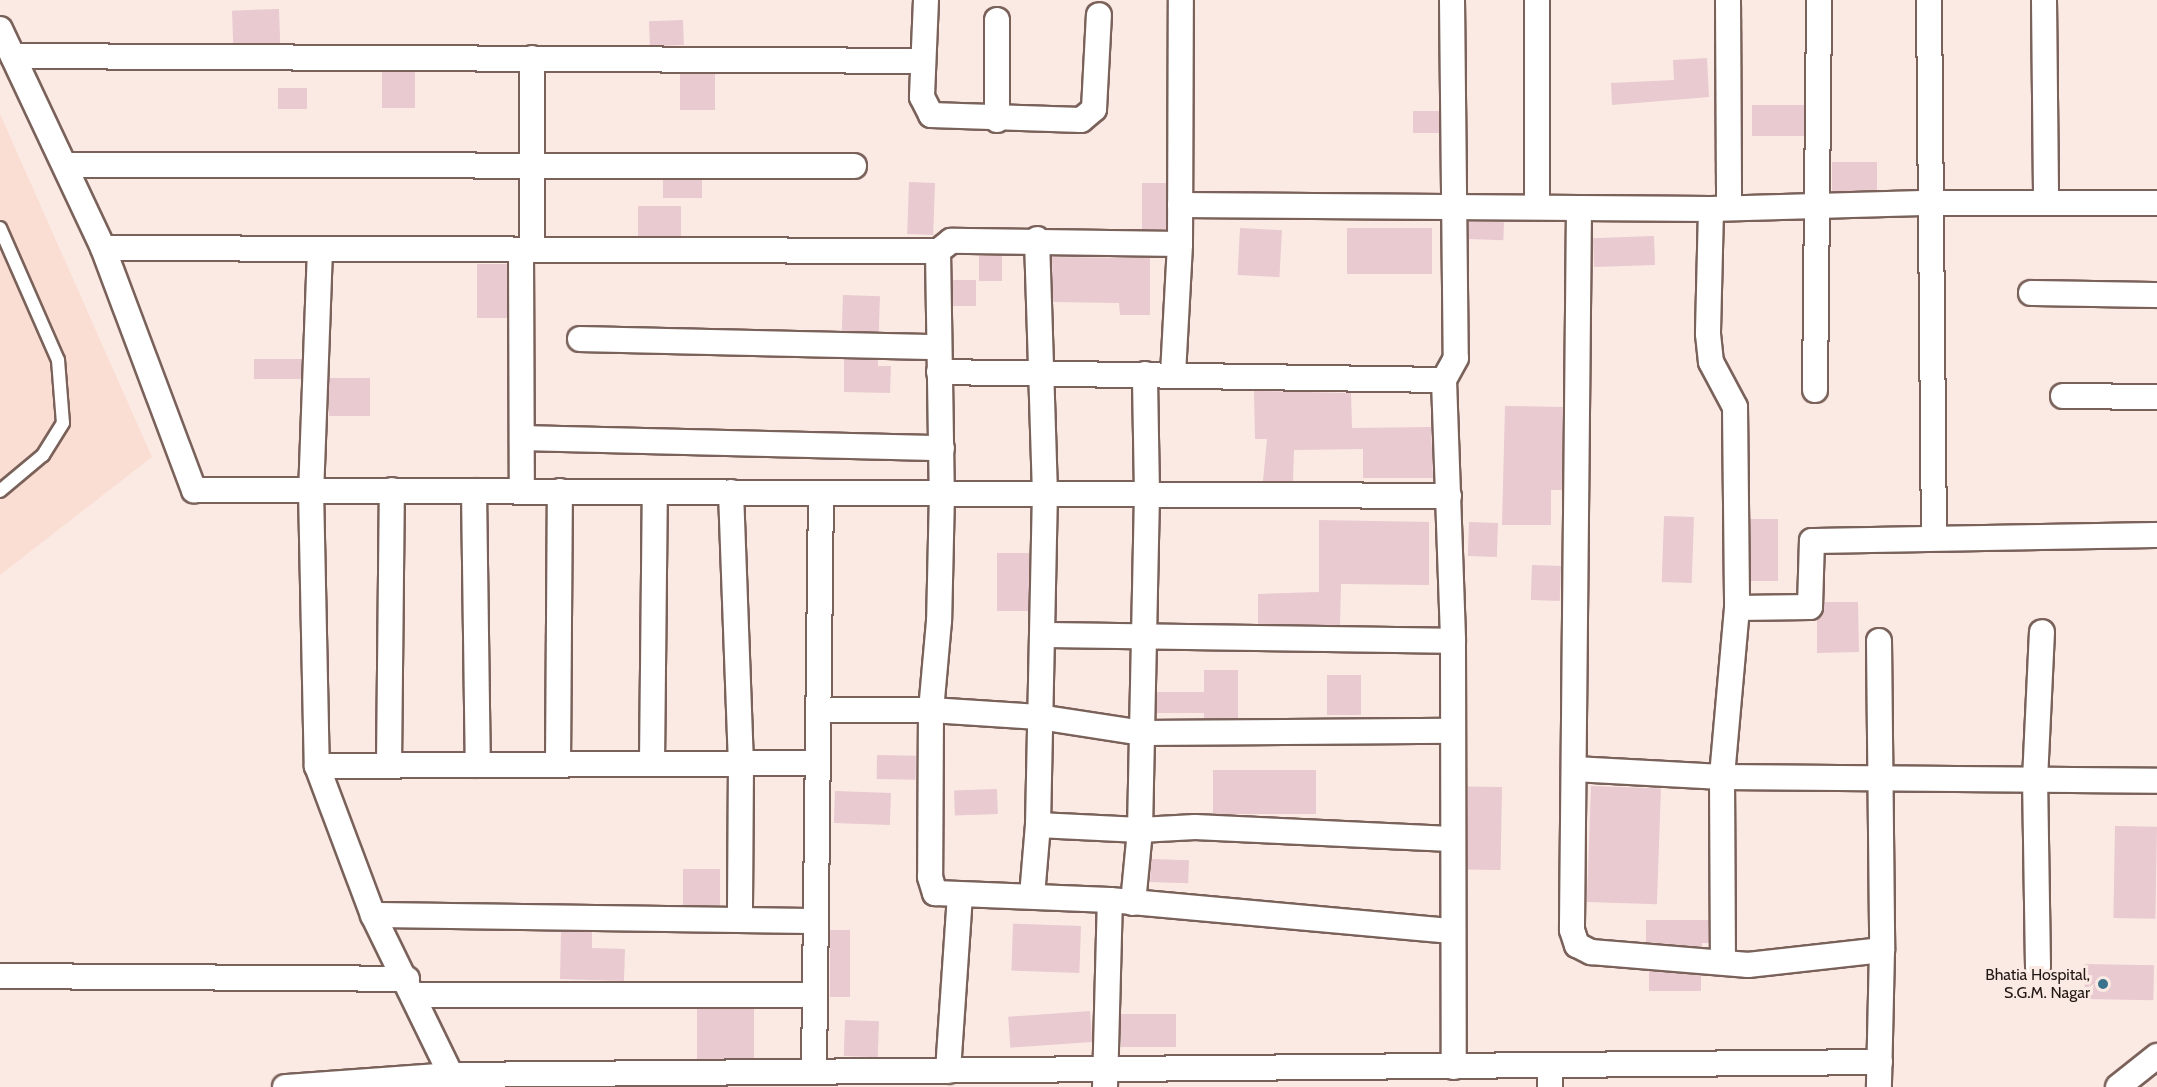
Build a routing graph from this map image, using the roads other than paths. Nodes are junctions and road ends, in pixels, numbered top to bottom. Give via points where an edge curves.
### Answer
1 (926, 0) edge
2 (1181, 0) edge
3 (1452, 0) edge
4 (1537, 0) edge
5 (1728, 0) edge
6 (1820, 0) edge
7 (1929, 0) edge
8 (2044, 0) edge
9 (1099, 15) dead end
10 (997, 20) dead end
11 (0, 29) edge
12 (13, 56) junction
13 (532, 58) junction
14 (923, 61) junction
15 (997, 120) junction
16 (65, 165) junction
17 (532, 165) junction
18 (854, 166) dead end
19 (2046, 202) junction
20 (1931, 203) junction
21 (2157, 203) edge
22 (1457, 204) junction
23 (1180, 205) junction
24 (1537, 207) junction
25 (1817, 207) junction
26 (1579, 208) junction
27 (1720, 208) junction
28 (0, 228) edge
29 (1037, 239) junction
30 (1180, 244) junction
31 (103, 248) junction
32 (320, 249) junction
33 (526, 250) junction
34 (938, 251) junction
35 (2031, 293) dead end
36 (2157, 295) edge
37 (580, 339) dead end
38 (939, 347) junction
39 (939, 372) junction
40 (1043, 373) junction
41 (1145, 374) junction
42 (1173, 374) junction
43 (1444, 380) junction
44 (1815, 390) dead end
45 (2063, 396) dead end
46 (2157, 397) edge
47 (522, 438) junction
48 (942, 448) junction
49 (311, 490) junction
50 (392, 490) junction
51 (0, 491) edge
52 (474, 491) junction
53 (522, 491) junction
54 (560, 491) junction
55 (655, 492) junction
56 (730, 492) junction
57 (820, 492) junction
58 (942, 493) junction
59 (1045, 494) junction
60 (1147, 494) junction
61 (1449, 496) junction
62 (2157, 535) edge
63 (1934, 536) junction
64 (1737, 608) junction
65 (2042, 632) dead end
66 (1043, 635) junction
67 (1144, 638) junction
68 (1453, 641) junction
69 (1879, 641) dead end
70 (820, 710) junction
71 (931, 710) junction
72 (1039, 717) junction
73 (1453, 731) junction
74 (1142, 733) junction
75 (652, 763) junction
76 (741, 763) junction
77 (818, 763) junction
78 (558, 764) junction
79 (317, 765) junction
80 (389, 765) junction
81 (478, 765) junction
82 (1574, 769) junction
83 (1722, 777) junction
84 (1880, 778) junction
85 (2036, 780) junction
86 (2157, 781) edge
87 (1038, 825) junction
88 (1140, 830) junction
89 (1451, 839) junction
90 (960, 896) junction
91 (1032, 896) junction
92 (1121, 902) junction
93 (373, 915) junction
94 (740, 919) junction
95 (816, 921) junction
96 (1452, 931) junction
97 (1882, 950) junction
98 (1723, 962) junction
99 (2038, 967) dead end
100 (0, 976) edge
101 (411, 987) junction
102 (815, 994) junction
103 (2157, 1056) edge
104 (1880, 1062) junction
105 (1454, 1067) junction
106 (948, 1071) junction
107 (814, 1072) junction
108 (1550, 1077) edge
109 (1105, 1078) edge
110 (454, 1081) edge
111 (285, 1087) edge
112 (1879, 1087) edge
113 (2118, 1087) edge

1 - 14 street
2 - 23 street
3 - 22 street
4 - 24 street
5 - 27 street
6 - 25 street
7 - 20 street
8 - 19 street
9 - 15 street via 1094,109 1081,120
10 - 15 street
11 - 12 street
12 - 13 street
12 - 16 street
13 - 14 street
13 - 17 street
14 - 15 street via 922,96 931,115
16 - 17 street
16 - 31 street
17 - 18 street
17 - 33 street
19 - 20 street
19 - 21 street
20 - 25 street
20 - 63 street
22 - 23 street
22 - 24 street
22 - 43 street via 1456,358
23 - 30 street
24 - 26 street
25 - 27 street
25 - 44 street
26 - 27 street
26 - 82 street
27 - 64 street via 1708,334 1711,362 1735,407
28 - 51 lane via 58,360 63,423 43,455
29 - 30 street
29 - 34 street via 951,241
29 - 40 street
30 - 42 street
31 - 32 street
31 - 49 street via 194,490
32 - 33 street
32 - 49 street
33 - 34 street
33 - 47 street
34 - 38 street
35 - 36 street
37 - 38 street
38 - 39 street
39 - 40 street
39 - 48 street
40 - 41 street
40 - 59 street
41 - 42 street
41 - 60 street
42 - 43 street
43 - 61 street
45 - 46 street
47 - 48 street
47 - 53 street
48 - 58 street
49 - 50 street
49 - 79 street
50 - 52 street
50 - 80 street
52 - 53 street
52 - 81 street
53 - 54 street
54 - 55 street
54 - 78 street
55 - 56 street
55 - 75 street
56 - 57 street
56 - 76 street
57 - 58 street
57 - 70 street
58 - 59 street
58 - 71 street via 939,621
59 - 60 street
59 - 66 street
60 - 61 street
60 - 67 street
61 - 68 street
62 - 63 street
63 - 64 street via 1812,541 1810,607
64 - 83 street
65 - 85 street
66 - 67 street
66 - 72 street
67 - 68 street
67 - 74 street
68 - 73 street
69 - 84 street
70 - 71 street
70 - 77 street
71 - 72 street
71 - 90 street via 930,877 935,893
72 - 74 street
72 - 87 street
73 - 74 street
73 - 89 street
74 - 88 street
75 - 76 street
75 - 78 street
76 - 77 street
76 - 94 street
77 - 95 street
78 - 81 street
79 - 80 street
79 - 93 street
80 - 81 street
82 - 83 street
82 - 98 street via 1572,930 1577,945 1591,952
83 - 84 street
83 - 98 street
84 - 85 street
84 - 97 street
85 - 86 street
85 - 99 street
87 - 88 street
87 - 91 street
88 - 89 street via 1195,827
88 - 92 street
89 - 96 street
90 - 91 street
90 - 106 street
91 - 92 street
92 - 96 street
92 - 109 street
93 - 94 street
93 - 101 street
94 - 95 street
95 - 102 street
96 - 105 street
97 - 98 street via 1748,964
97 - 104 street
100 - 101 street
101 - 102 street
101 - 110 street
102 - 107 street
103 - 113 street
104 - 108 street
104 - 112 street
105 - 108 street
105 - 109 street
106 - 107 street
106 - 109 street
107 - 110 street
110 - 111 street

